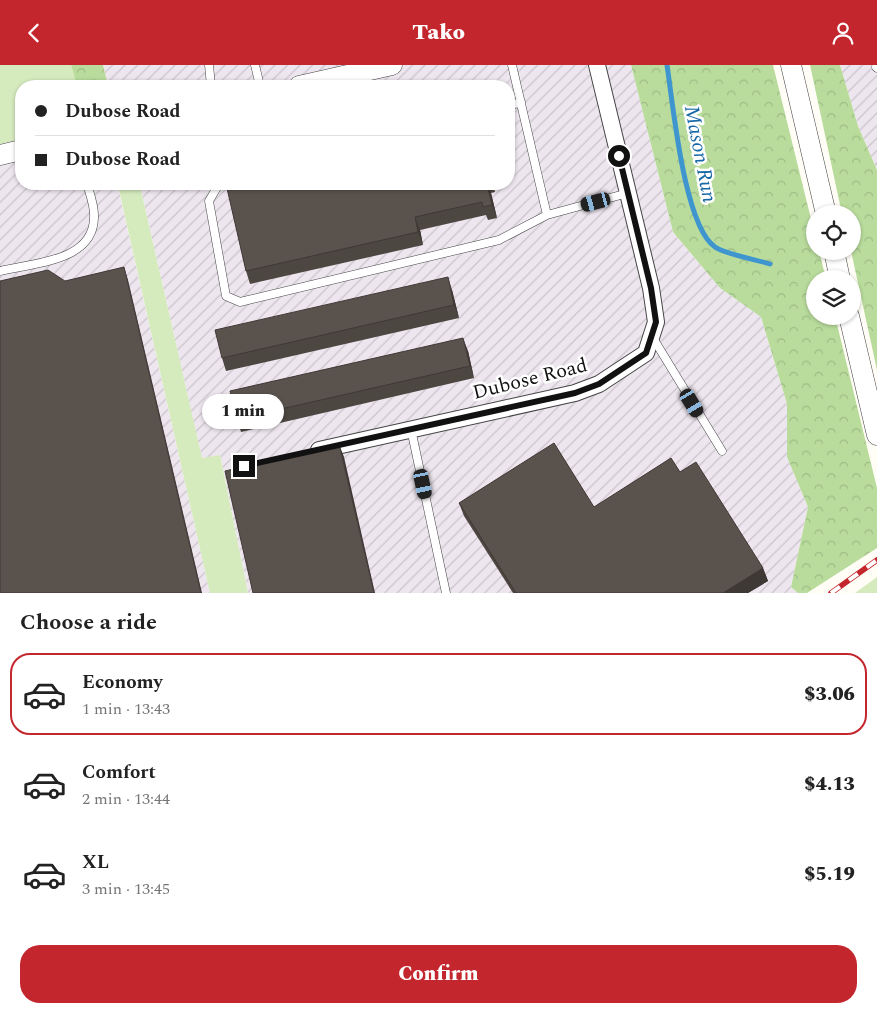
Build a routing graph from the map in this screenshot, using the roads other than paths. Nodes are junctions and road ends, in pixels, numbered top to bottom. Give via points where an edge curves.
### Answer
1 (208, 65) edge
2 (255, 65) edge
3 (392, 65) edge
4 (512, 65) edge
5 (597, 65) edge
6 (791, 65) edge
7 (210, 80) edge
8 (259, 80) edge
9 (326, 80) edge
10 (521, 103) junction
11 (515, 104) edge
12 (15, 151) edge
13 (0, 155) edge
14 (88, 190) edge
15 (216, 190) edge
16 (628, 193) junction
17 (824, 205) edge
18 (547, 215) junction
19 (0, 271) edge
20 (851, 325) edge
21 (652, 338) junction
22 (411, 429) junction
23 (877, 435) edge
24 (722, 451) dead end
25 (300, 454) edge
26 (446, 593) edge

1 - 7 lane
2 - 8 lane
3 - 9 street
4 - 10 lane
5 - 16 street, Dubose Road
6 - 17 street
10 - 11 lane
10 - 18 lane
12 - 13 street
14 - 19 lane via 95,217 92,233 82,247 64,256
15 - 18 lane via 210,201 226,296 240,301 499,241
16 - 18 lane
16 - 21 street, Dubose Road via 652,297 656,322
20 - 23 street
21 - 22 street, Dubose Road via 646,353 599,384 575,393
21 - 24 lane
22 - 25 street, Dubose Road
22 - 26 lane

